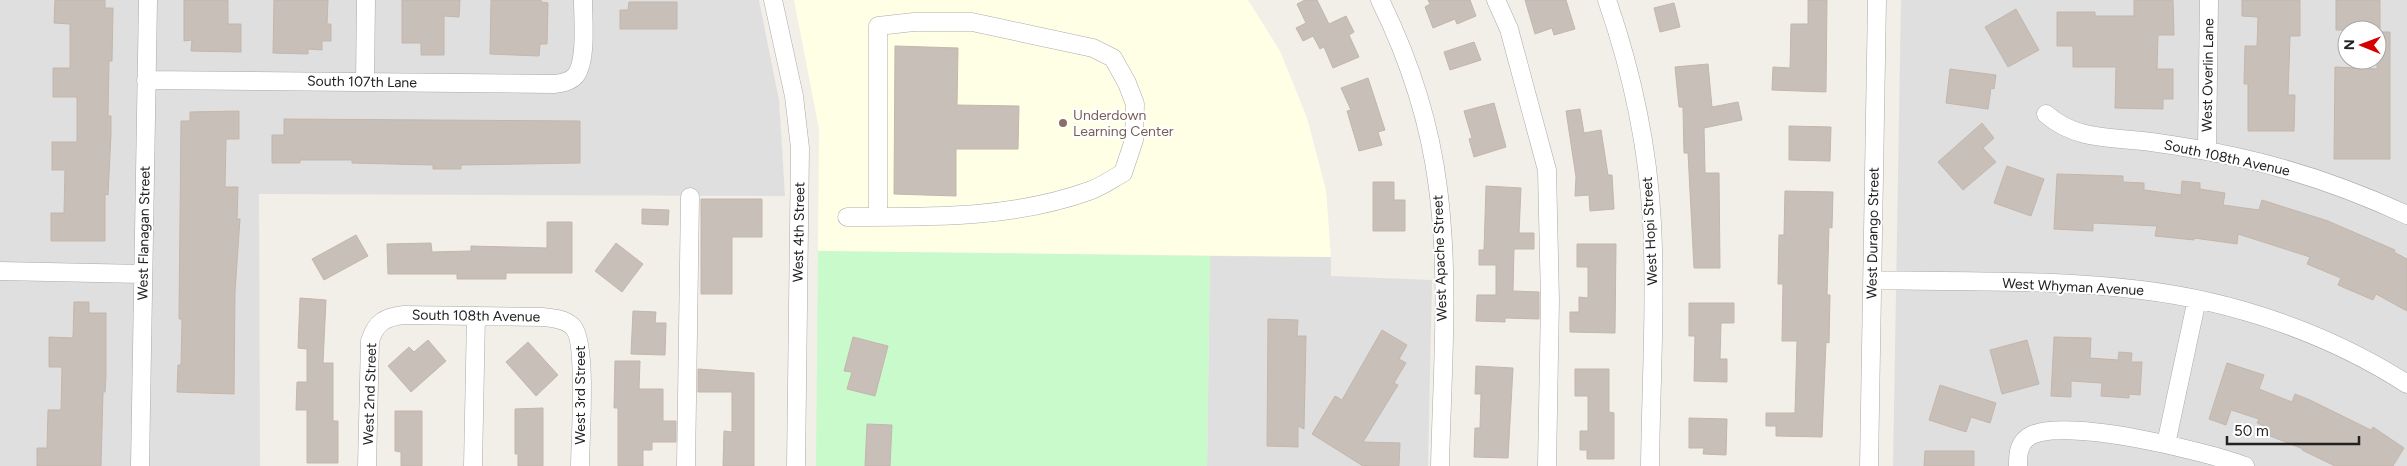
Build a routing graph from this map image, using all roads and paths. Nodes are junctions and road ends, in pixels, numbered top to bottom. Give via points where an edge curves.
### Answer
1 (148, 0) edge
2 (366, 0) edge
3 (583, 0) edge
4 (773, 0) edge
5 (1380, 0) edge
6 (1496, 0) edge
7 (1607, 0) edge
8 (1877, 0) edge
9 (2209, 0) edge
10 (146, 80) junction
11 (365, 82) junction
12 (2046, 114) dead end
13 (2207, 151) junction
14 (690, 197) dead end
15 (2406, 213) edge
16 (847, 217) dead end
17 (878, 217) junction
18 (0, 271) edge
19 (143, 274) junction
20 (1872, 280) junction
21 (2198, 299) junction
22 (476, 316) junction
23 (378, 323) joint
24 (574, 326) joint
25 (2407, 384) edge
26 (2166, 444) junction
27 (140, 466) edge
28 (367, 466) edge
29 (473, 466) edge
30 (580, 466) edge
31 (686, 466) edge
32 (796, 466) edge
33 (1440, 466) edge
34 (1547, 466) edge
35 (1650, 466) edge
36 (1869, 466) edge
37 (2018, 466) edge
38 (2244, 466) edge

1 - 10 street, West Flanagan Street
2 - 11 street
3 - 11 street, South 107th Lane via 580,66 575,76 565,82
4 - 32 street, West 4th Street via 794,96 800,148
5 - 33 street, West Apache Street via 1416,91 1438,187 1443,275
6 - 34 street via 1509,29 1547,170 1550,300
7 - 35 street, West Hopi Street via 1636,104 1649,193 1653,248
8 - 20 street, West Durango Street
9 - 13 street, West Overlin Lane
10 - 11 street, South 107th Lane
10 - 19 street, West Flanagan Street
12 - 13 street, South 108th Avenue via 2066,129 2082,134
13 - 15 street, South 108th Avenue via 2302,174
14 - 31 street
16 - 17 street
17 - 17 street via 878,26 972,22 1093,48 1113,58 1128,82 1135,104 1134,140 1123,173 1090,191 1025,208 964,216
18 - 19 street
19 - 27 street, West Flanagan Street
20 - 21 street, West Whyman Avenue via 2082,285
20 - 36 street, West Durango Street
21 - 25 street, West Whyman Avenue via 2289,325 2377,364
21 - 26 street
22 - 23 street, South 108th Avenue via 404,315
22 - 24 street, South 108th Avenue via 543,317
22 - 29 street
23 - 28 street, West 2nd Street via 370,341
24 - 30 street, West 3rd Street via 582,355
26 - 37 street via 2110,434 2042,432 2026,438 2019,452
26 - 38 street

